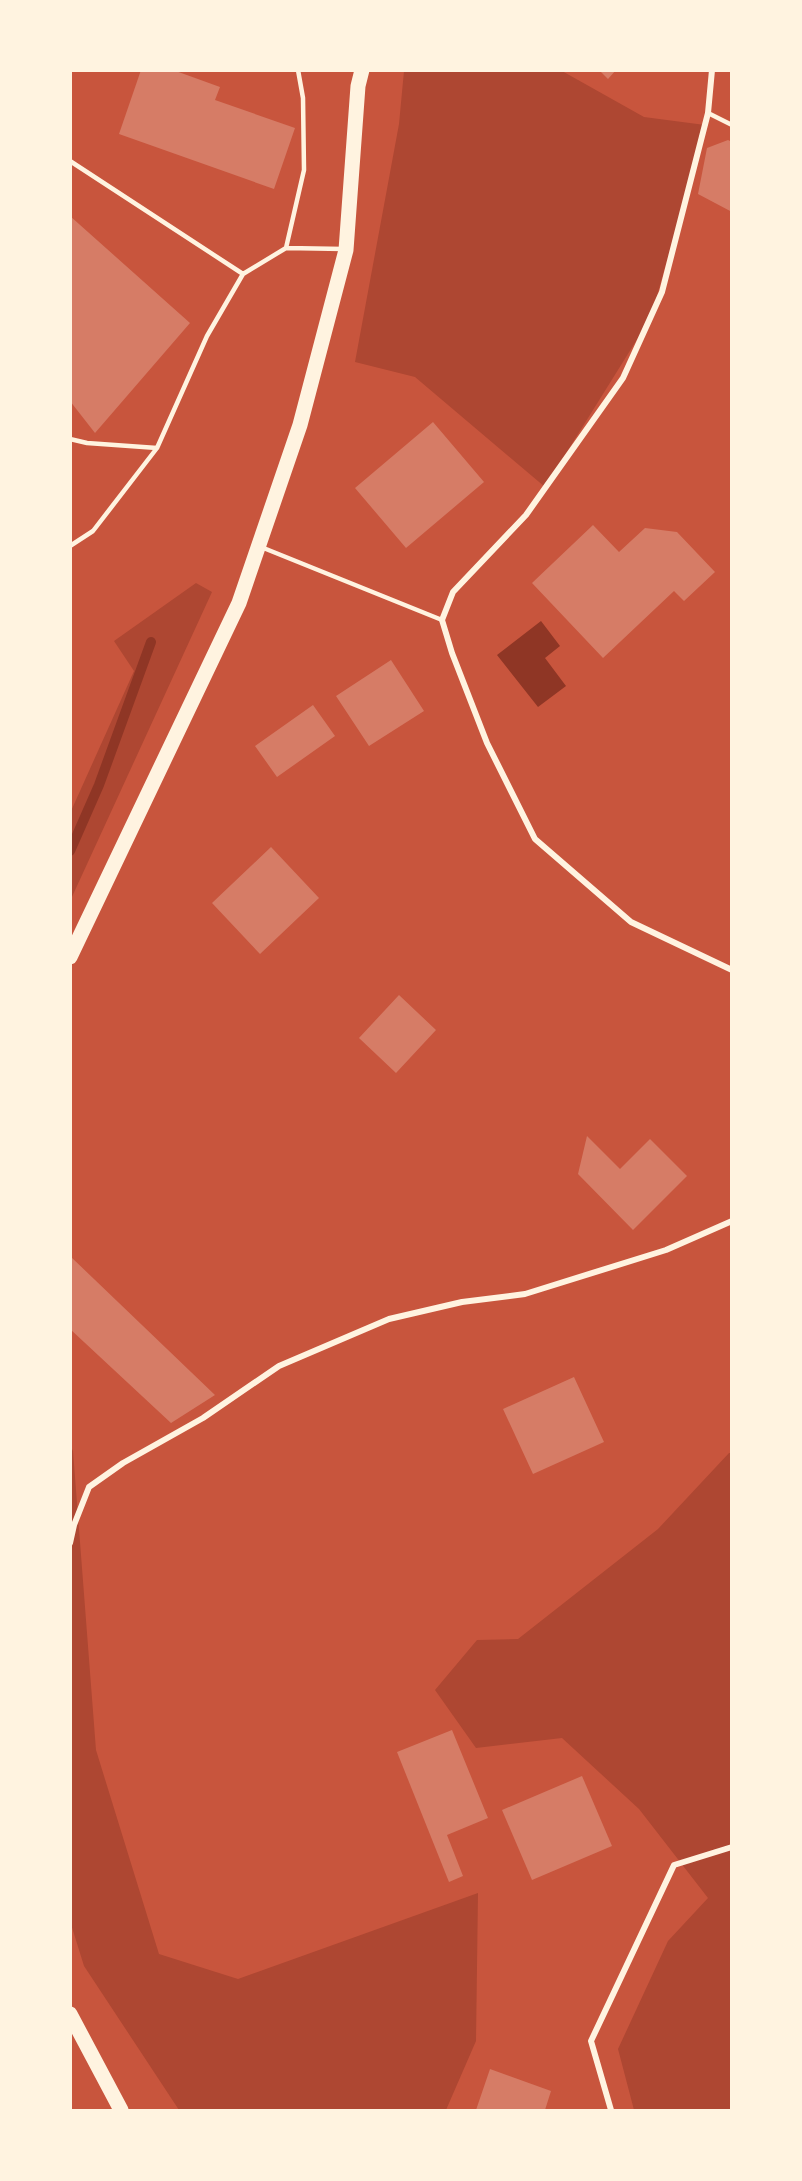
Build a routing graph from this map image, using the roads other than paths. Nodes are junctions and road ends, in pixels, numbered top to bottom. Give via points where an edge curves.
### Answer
1 (298, 70) edge
2 (353, 70) edge
3 (712, 70) edge
4 (360, 78) edge
5 (708, 113) junction
6 (732, 125) edge
7 (70, 161) edge
8 (286, 248) junction
9 (346, 250) junction
10 (243, 274) junction
11 (70, 439) edge
12 (158, 448) junction
13 (70, 546) edge
14 (259, 546) junction
15 (442, 620) junction
16 (70, 957) edge
17 (732, 970) edge
18 (732, 1221) edge
19 (70, 1543) edge
20 (732, 1847) edge
21 (70, 2014) edge
22 (121, 2110) edge
23 (611, 2110) edge

1 - 8 lane via 303,98 303,170
2 - 4 main road
3 - 5 street
4 - 9 main road
5 - 6 lane
5 - 15 street via 662,292 623,378 526,515 453,592
7 - 10 lane
8 - 9 lane
8 - 10 lane
9 - 14 main road via 300,425
10 - 12 lane via 207,336
11 - 12 lane
12 - 13 lane via 93,531
14 - 15 lane
14 - 16 main road via 239,603
15 - 17 street via 487,743 535,839 631,922
18 - 19 street via 666,1250 525,1294 462,1302 388,1319 279,1366 203,1418 89,1487
20 - 23 street via 674,1866 591,2041
21 - 22 main road

